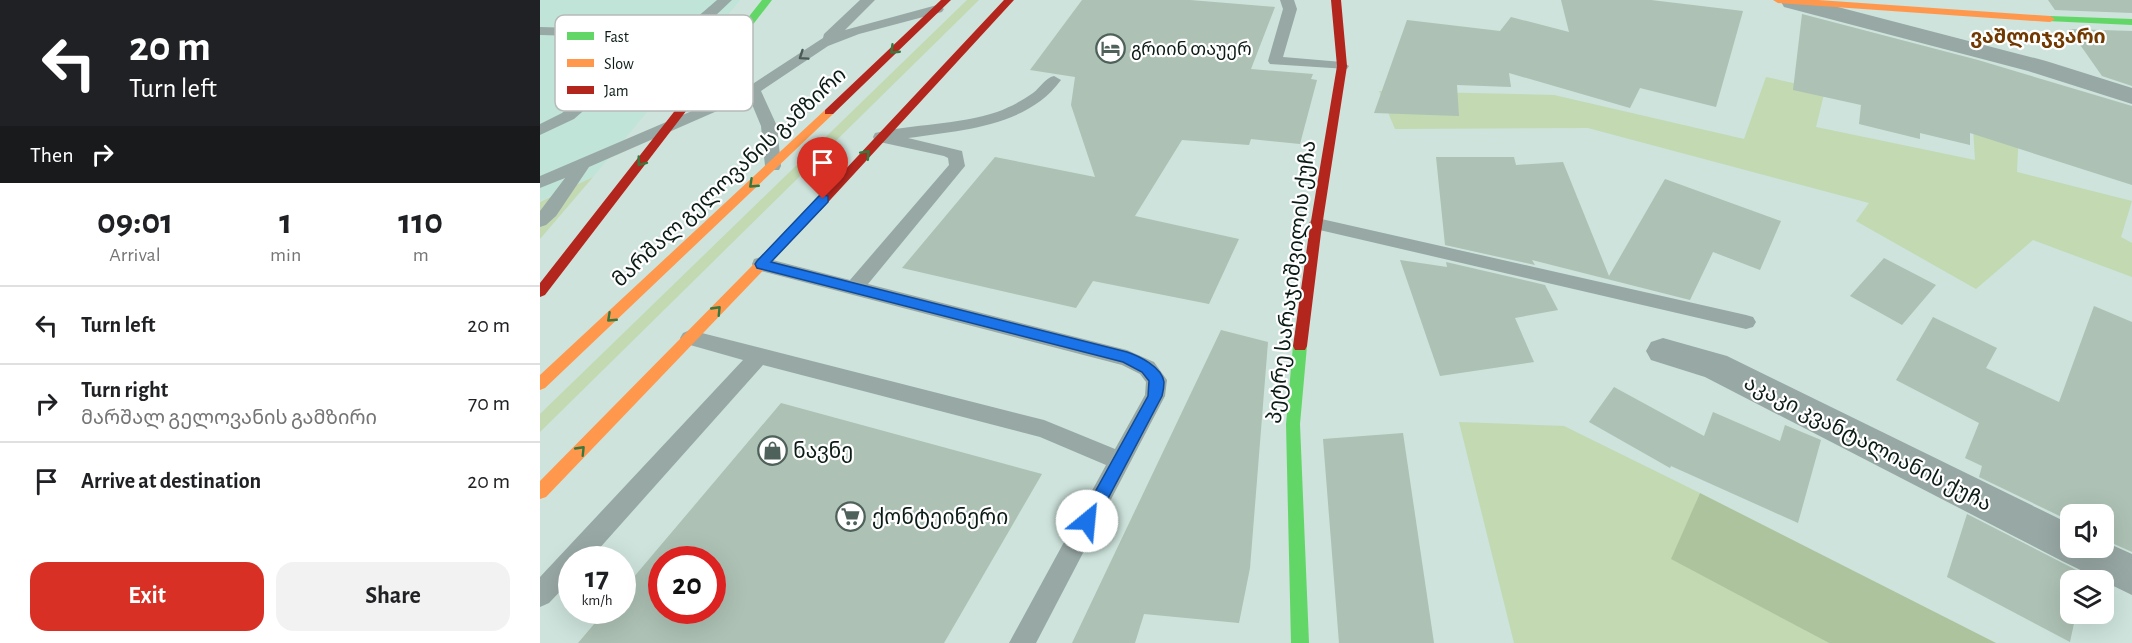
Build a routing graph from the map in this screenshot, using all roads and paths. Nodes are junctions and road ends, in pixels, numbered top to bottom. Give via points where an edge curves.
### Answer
1 (725, 0) edge
2 (767, 0) edge
3 (868, 0) edge
4 (1009, 0) edge
5 (1287, 0) edge
6 (1336, 0) edge
7 (1787, 1) edge
8 (941, 5) edge
9 (709, 15) edge
10 (753, 18) edge
11 (2132, 22) edge
12 (540, 31) edge
13 (555, 31) edge
14 (823, 43) junction
15 (1342, 66) junction
16 (1054, 80) dead end
17 (753, 90) joint
18 (2132, 96) edge
19 (574, 111) edge
20 (681, 111) edge
21 (704, 111) edge
22 (540, 130) edge
23 (882, 137) junction
24 (584, 162) junction
25 (773, 166) junction
26 (540, 182) edge
27 (540, 221) edge
28 (1317, 224) junction
29 (761, 264) junction
30 (854, 288) junction
31 (540, 292) edge
32 (1746, 322) dead end
33 (690, 338) junction
34 (1663, 351) dead end
35 (759, 356) junction
36 (540, 384) edge
37 (1120, 461) junction
38 (540, 492) edge
39 (2060, 539) edge
40 (585, 546) edge
41 (2097, 558) edge
42 (558, 575) edge
43 (2132, 575) edge
44 (540, 595) edge
45 (1022, 643) edge
46 (1300, 643) edge

1 - 9 lane
2 -> 10 main road
3 - 14 lane
4 - 23 main road
5 - 15 lane via 1290,9 1275,61
6 - 15 main road, პეტრე სარაჯიშვილის ქუჩა
7 - 11 main road via 2011,18
7 - 18 street via 2037,66
8 - 14 lane
8 -> 25 main road, მარშალ გელოვანის გამზირი
12 - 13 lane
14 -> 17 lane
15 - 28 main road, პეტრე სარაჯიშვილის ქუჩა
16 - 23 lane via 1029,105 999,117
17 - 25 lane via 769,126
19 - 22 lane
20 -> 31 main road
21 - 24 lane
29 -> 23 main road
23 - 30 lane via 948,152 956,155 958,161
24 - 26 lane
24 - 27 lane
25 -> 36 main road, მარშალ გელოვანის გამზირი
28 - 32 lane
28 - 46 main road, პეტრე სარაჯიშვილის ქუჩა via 1294,395
29 - 30 lane
33 -> 29 main road
30 - 37 lane via 1127,358 1147,368 1157,380 1155,396
33 - 35 lane
38 -> 33 main road
34 - 39 street, აკაკი კვანტალიანის ქუჩა via 1715,366
35 - 37 lane via 1044,429
35 - 40 lane
37 - 45 lane
41 - 43 street
42 - 44 lane

